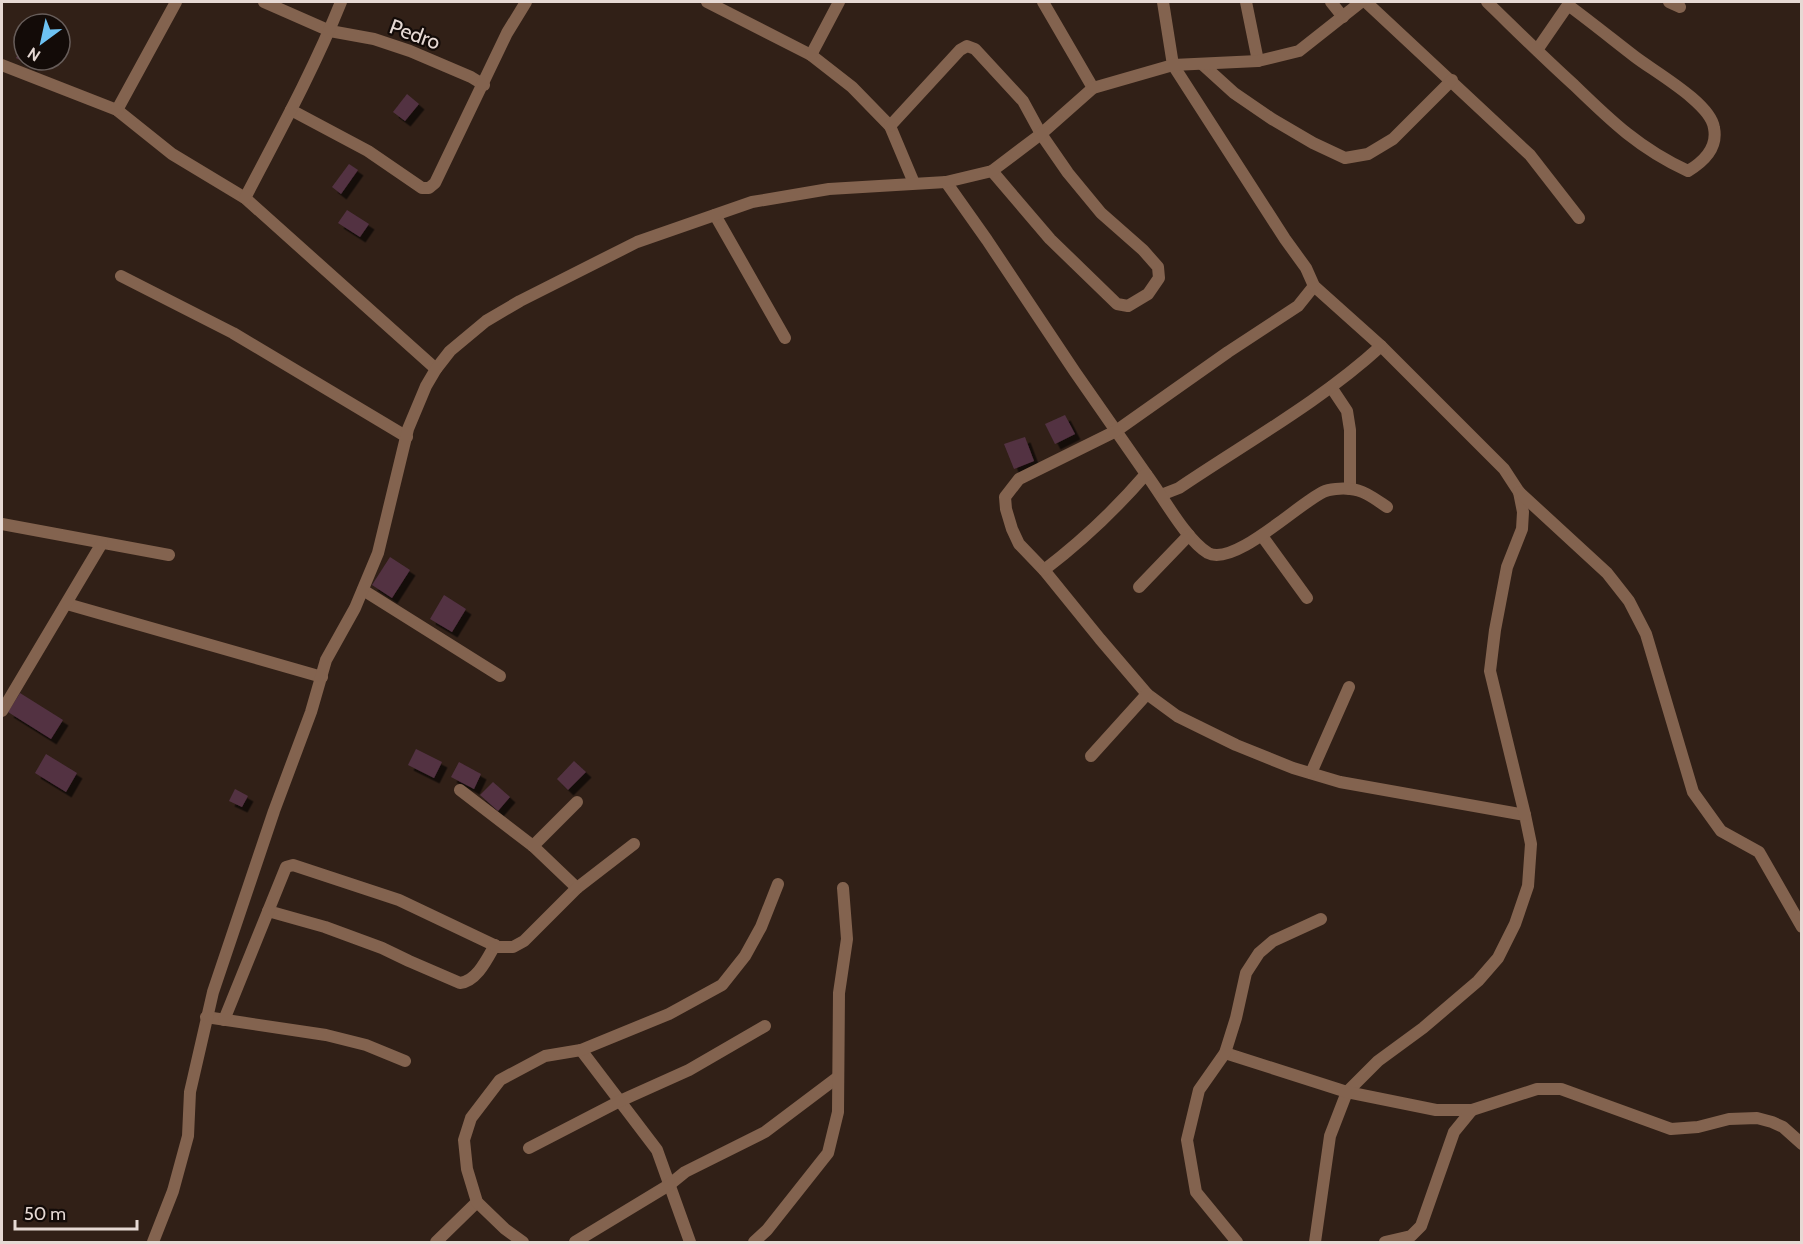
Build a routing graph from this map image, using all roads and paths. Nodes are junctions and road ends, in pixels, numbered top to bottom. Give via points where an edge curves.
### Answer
1 (176, 2) edge
2 (264, 2) edge
3 (341, 2) edge
4 (526, 2) edge
5 (707, 2) edge
6 (839, 2) edge
7 (1043, 2) edge
8 (1163, 2) edge
9 (1246, 2) edge
10 (1331, 2) edge
11 (1361, 2) edge
12 (1366, 2) edge
13 (1487, 2) edge
14 (1570, 3) edge
15 (1343, 17) junction
16 (330, 31) junction
17 (1537, 50) junction
18 (811, 56) junction
19 (1258, 61) junction
20 (1202, 64) junction
21 (2, 66) edge
22 (1173, 66) junction
23 (1452, 80) junction
24 (484, 85) junction
25 (1093, 88) junction
26 (117, 110) junction
27 (291, 110) junction
28 (890, 126) junction
29 (1041, 134) junction
30 (992, 171) junction
31 (946, 182) junction
32 (914, 183) junction
33 (245, 198) junction
34 (715, 215) junction
35 (1579, 218) dead end
36 (121, 276) dead end
37 (1314, 286) junction
38 (785, 338) dead end
39 (1381, 346) junction
40 (436, 369) junction
41 (1331, 387) junction
42 (1116, 430) junction
43 (407, 437) junction
44 (1146, 474) junction
45 (1350, 489) junction
46 (1519, 492) junction
47 (1161, 495) junction
48 (1386, 507) dead end
49 (2, 524) edge
50 (1189, 535) junction
51 (1262, 536) junction
52 (102, 543) junction
53 (169, 555) dead end
54 (1044, 570) junction
55 (1139, 587) dead end
56 (363, 590) junction
57 (1307, 598) dead end
58 (67, 604) junction
59 (321, 676) junction
60 (500, 676) dead end
61 (1349, 687) dead end
62 (1147, 694) junction
63 (2, 711) edge
64 (1090, 756) dead end
65 (1311, 773) junction
66 (460, 790) dead end
67 (577, 802) dead end
68 (1525, 815) junction
69 (634, 844) dead end
70 (533, 846) junction
71 (778, 884) dead end
72 (577, 888) junction
73 (843, 888) dead end
74 (268, 911) junction
75 (1321, 919) dead end
76 (1802, 927) edge
77 (495, 945) junction
78 (206, 1017) junction
79 (224, 1020) junction
80 (765, 1026) dead end
81 (581, 1050) junction
82 (1225, 1053) junction
83 (405, 1061) dead end
84 (837, 1077) junction
85 (1347, 1092) junction
86 (620, 1101) junction
87 (1472, 1110) junction
88 (1802, 1144) edge
89 (529, 1148) dead end
90 (669, 1185) junction
91 (477, 1202) junction
92 (153, 1242) edge
93 (436, 1242) edge
94 (523, 1242) edge
95 (574, 1242) edge
96 (690, 1242) edge
97 (754, 1242) edge
98 (1237, 1242) edge
99 (1315, 1242) edge
100 (1385, 1242) edge

1 - 26 street
2 - 16 street, Pedro
3 - 16 street
4 - 24 street
5 - 18 street
6 - 18 street
7 - 25 street
8 - 22 street
9 - 19 street
10 - 15 street
11 - 15 street
12 - 23 street
13 - 17 street
14 - 17 street
14 - 17 street via 1702,108 1714,126 1714,144 1702,162 1688,171 1640,144
15 - 19 street via 1299,51
16 - 24 street, Pedro via 410,51
16 - 27 street
18 - 28 street via 852,87
19 - 20 street
20 - 22 street
20 - 23 street via 1234,93 1272,119 1345,158 1368,154 1393,139
21 - 26 street
22 - 25 street
22 - 37 street
23 - 35 street via 1530,155
24 - 27 street via 429,188 422,188 368,151
25 - 29 street
26 - 33 street via 172,154
27 - 33 street
28 - 29 street via 968,46 1023,101
28 - 32 street
29 - 30 street
29 - 30 street via 1101,213 1158,267 1159,278 1148,294 1128,306 1117,304 1050,238
30 - 31 street
31 - 32 street
31 - 42 street
32 - 34 street via 829,189 752,202
33 - 40 street
34 - 38 street
34 - 40 street via 637,242 520,301 486,321 450,351
36 - 43 street via 233,333
37 - 39 street
37 - 42 street via 1298,306
39 - 41 street
39 - 46 street via 1504,469
40 - 43 street
41 - 45 street via 1347,411
41 - 47 street via 1179,488
42 - 44 street
42 - 54 street via 1019,479 1005,497 1019,544
43 - 56 street via 378,553
44 - 47 street
44 - 54 street via 1113,511
45 - 48 street via 1366,493
45 - 51 street via 1325,491
46 - 68 street via 1522,529 1507,567 1490,671
46 - 76 street via 1607,573 1629,601 1646,634 1693,792 1721,831 1759,852
47 - 50 street
49 - 52 street
50 - 51 street via 1215,556 1226,555
50 - 55 street
51 - 57 street
52 - 53 street
52 - 58 street
54 - 62 street
56 - 59 street
56 - 60 street
58 - 59 street
58 - 63 street
59 - 78 street
61 - 65 street
62 - 64 street
62 - 65 street via 1177,716 1236,745
65 - 68 street via 1340,782
66 - 70 street
67 - 70 street
68 - 85 street via 1531,844 1528,886 1498,958 1478,981 1378,1061
69 - 72 street
70 - 72 street
71 - 81 street via 761,927 722,985 669,1014
72 - 77 street via 524,941 513,947
73 - 84 street via 847,939 839,993
74 - 77 street via 382,948 460,983 479,971
74 - 77 street via 286,867 293,865 399,900
74 - 79 street
75 - 82 street via 1273,941 1260,953 1246,973
78 - 79 street
78 - 92 street via 190,1092 188,1136 173,1191
79 - 83 street via 326,1035 366,1045
80 - 86 street via 689,1070
81 - 86 street
81 - 91 street via 545,1056 500,1080 471,1118 464,1140 467,1169
82 - 85 street
82 - 98 street via 1199,1090 1187,1140 1196,1192
84 - 90 street via 765,1132 685,1172
84 - 97 street via 838,1112 828,1153
85 - 87 street via 1436,1110
85 - 99 street via 1330,1136
86 - 89 street
86 - 90 street via 657,1150
87 - 88 street via 1537,1089 1561,1089 1671,1129 1757,1118 1783,1127
87 - 100 street via 1454,1132 1421,1226 1411,1236
90 - 95 street
90 - 96 street
91 - 93 street
91 - 94 street

